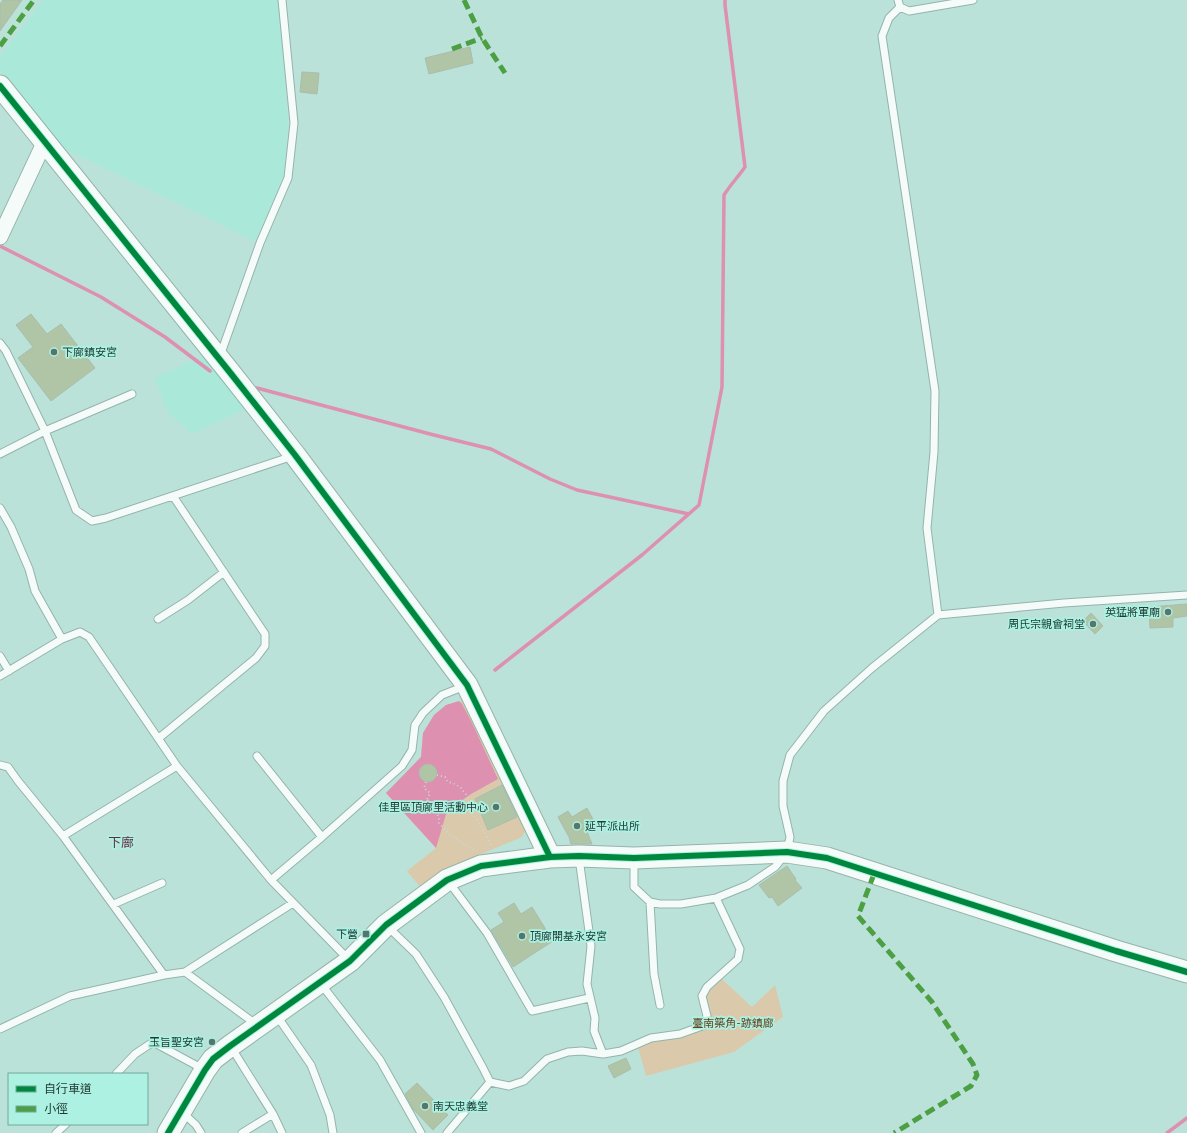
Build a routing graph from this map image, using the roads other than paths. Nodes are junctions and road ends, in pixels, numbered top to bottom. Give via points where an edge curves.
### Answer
1 (282, 0) edge
2 (973, 0) edge
3 (899, 4) edge
4 (0, 86) edge
5 (45, 141) junction
6 (0, 237) edge
7 (0, 343) edge
8 (219, 359) junction
9 (132, 394) dead end
10 (45, 431) junction
11 (0, 454) edge
12 (295, 455) junction
13 (173, 496) junction
14 (0, 508) edge
15 (224, 572) junction
16 (1187, 595) edge
17 (938, 615) junction
18 (158, 619) dead end
19 (62, 639) junction
20 (0, 656) edge
21 (9, 671) junction
22 (0, 676) edge
23 (467, 685) junction
24 (159, 738) junction
25 (257, 756) dead end
26 (0, 765) edge
27 (177, 766) junction
28 (63, 836) junction
29 (322, 837) junction
30 (787, 852) junction
31 (579, 856) junction
32 (550, 857) junction
33 (634, 858) junction
34 (270, 880) junction
35 (447, 880) junction
36 (162, 883) dead end
37 (716, 898) junction
38 (650, 902) junction
39 (293, 903) junction
40 (114, 904) junction
41 (386, 925) junction
42 (350, 961) junction
43 (185, 972) junction
44 (1187, 972) edge
45 (164, 975) junction
46 (320, 982) junction
47 (589, 998) junction
48 (660, 1005) road end
49 (275, 1014) junction
50 (258, 1026) junction
51 (0, 1029) edge
52 (230, 1046) junction
53 (603, 1054) junction
54 (205, 1070) junction
55 (117, 1073) edge
56 (490, 1082) junction
57 (180, 1111) junction
58 (273, 1114) junction
59 (65, 1125) edge
60 (56, 1133) edge
61 (168, 1133) edge
62 (201, 1133) edge
63 (242, 1133) edge
64 (282, 1133) edge
65 (333, 1133) edge
66 (421, 1133) edge
67 (446, 1133) edge

1 - 8 lane via 294,123 288,178 260,243
2 - 3 lane via 908,11
3 - 17 lane via 889,18 882,36 935,391 934,452 927,528
4 - 5 street
5 - 6 street
5 - 8 street
7 - 10 lane
8 - 12 street
9 - 10 lane
10 - 11 lane
10 - 13 lane via 76,510 92,521
12 - 13 lane
12 - 23 street
13 - 15 lane
14 - 19 lane via 28,568 35,591
15 - 18 lane
15 - 24 lane via 265,634 265,646 256,658
16 - 17 lane
17 - 30 lane via 824,711 790,755 783,781 783,806 790,837
19 - 21 lane
19 - 24 lane via 80,632 89,636
20 - 21 lane
21 - 22 lane
23 - 29 lane via 442,695 423,713 415,725 412,750 402,766
23 - 32 street
24 - 27 lane
25 - 29 lane
26 - 28 lane via 8,767
27 - 28 lane
27 - 34 lane
28 - 40 lane
29 - 34 lane
30 - 33 street
30 - 37 lane via 775,867 748,885
30 - 44 street via 827,858
31 - 32 street
31 - 33 street
31 - 47 lane via 591,946 587,984
32 - 35 street via 481,866
33 - 38 lane via 634,887
34 - 39 lane
35 - 41 street
35 - 47 lane via 487,933 532,1011
36 - 40 lane
37 - 38 lane via 682,904
37 - 53 lane via 740,949 738,959 707,987 702,996 707,1016 705,1025 680,1034 651,1038 621,1051
38 - 48 lane via 654,974
39 - 42 lane
39 - 43 lane
40 - 45 lane
41 - 42 street
41 - 56 lane via 416,954 444,997
42 - 46 street
43 - 45 lane
43 - 50 lane
45 - 51 lane via 70,996
46 - 49 street
46 - 66 lane via 380,1060
47 - 53 lane via 595,1018 594,1031
49 - 50 street
49 - 65 lane via 311,1064 330,1115
50 - 52 street
52 - 54 street via 213,1059
52 - 58 lane
53 - 56 lane via 568,1052 547,1059 524,1081 509,1086
54 - 55 lane via 153,1042 135,1054
54 - 57 street
56 - 67 lane
57 - 61 street
57 - 62 lane
58 - 63 lane
58 - 64 lane
59 - 60 lane

